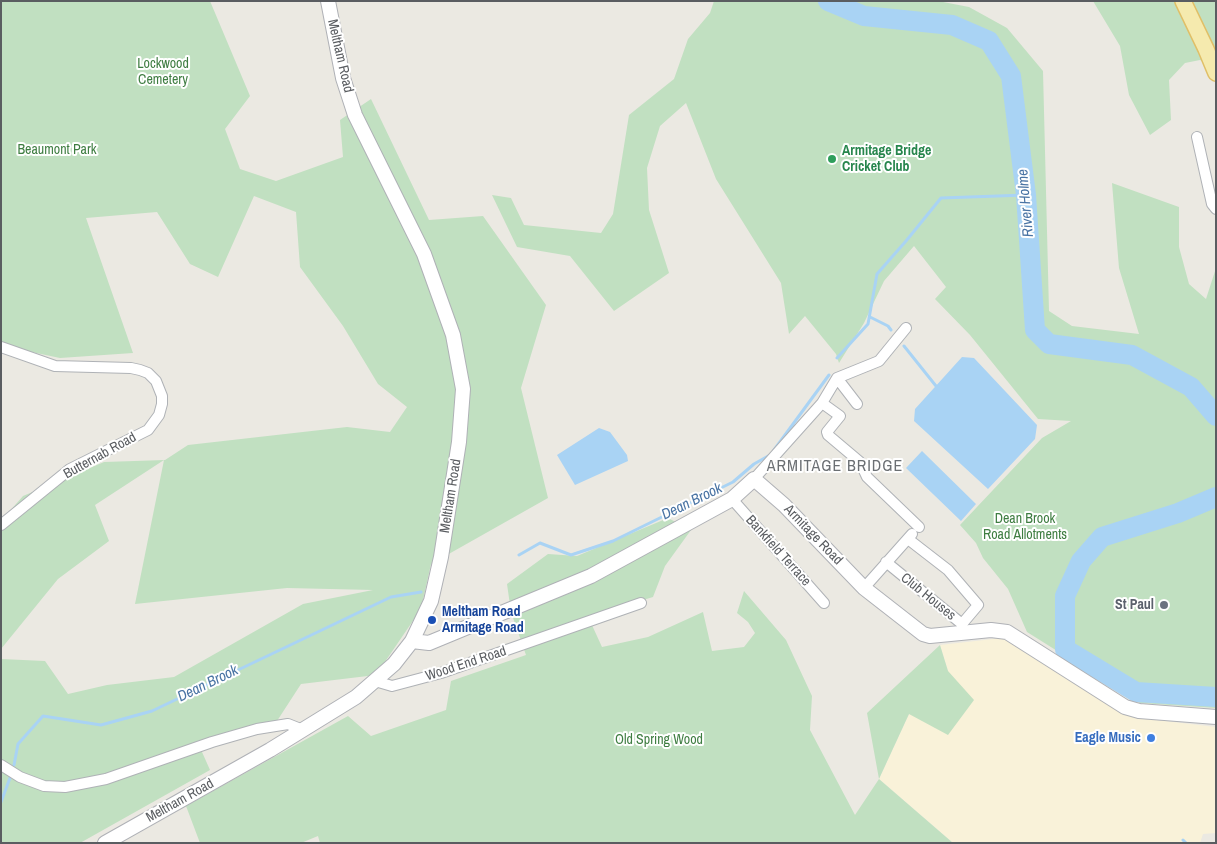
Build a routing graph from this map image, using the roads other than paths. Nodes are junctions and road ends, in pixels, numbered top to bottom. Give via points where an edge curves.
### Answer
1 (328, 1) edge
2 (1183, 1) edge
3 (1214, 69) edge
4 (1198, 137) dead end
5 (1216, 209) edge
6 (906, 328) dead end
7 (1, 347) edge
8 (837, 378) junction
9 (822, 403) junction
10 (857, 404) dead end
11 (754, 479) junction
12 (732, 499) junction
13 (1, 525) edge
14 (908, 539) junction
15 (886, 562) junction
16 (864, 588) junction
17 (641, 603) dead end
18 (824, 604) dead end
19 (962, 629) junction
20 (412, 641) junction
21 (375, 682) junction
22 (1216, 717) edge
23 (304, 730) junction
24 (1, 766) edge
25 (105, 843) edge

1 - 20 main road, Meltham Road via 343,78 355,115 424,254 453,335 463,389 459,442 441,557 430,600
2 - 3 main road
4 - 5 street via 1212,204
6 - 8 street via 879,361
7 - 13 street, Butternab Road via 55,366 140,370 156,381 162,396 159,415 148,430 70,469
8 - 9 street
8 - 10 street
9 - 11 street
9 - 14 street via 840,416 828,435 860,462 867,478 921,524
11 - 12 main road
11 - 16 main road, Armitage Road via 784,504
12 - 18 street, Bankfield Terrace
12 - 20 main road via 591,576 429,643
14 - 15 street
14 - 19 street via 948,570 978,605
15 - 16 street
15 - 19 street, Club Houses
16 - 19 main road, Armitage Road via 923,634 930,636
17 - 21 street, Wood End Road via 442,673 392,686
19 - 22 main road, Armitage Road via 1007,632 1125,707
20 - 21 main road, Meltham Road
21 - 23 main road, Meltham Road
23 - 24 street via 288,724 257,729 106,779 65,787 44,786
23 - 25 main road, Meltham Road

